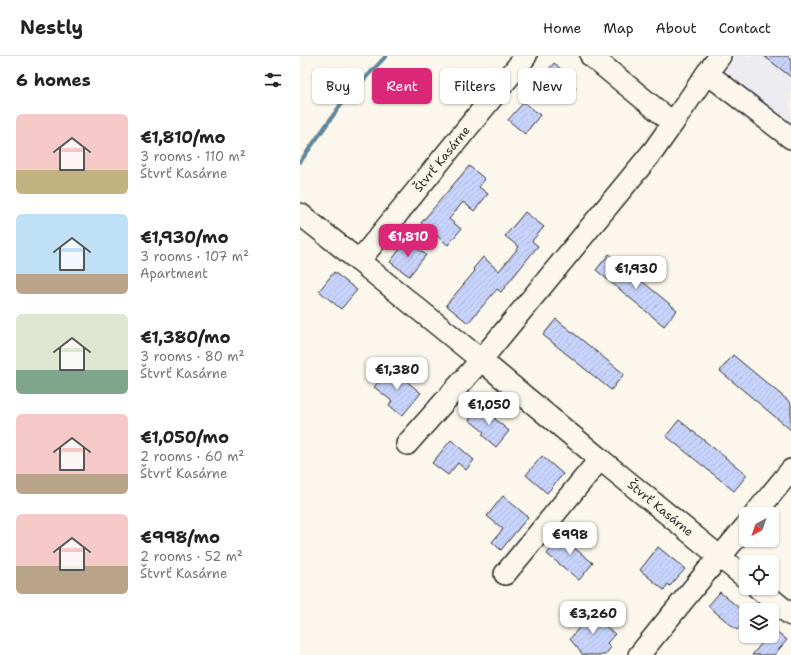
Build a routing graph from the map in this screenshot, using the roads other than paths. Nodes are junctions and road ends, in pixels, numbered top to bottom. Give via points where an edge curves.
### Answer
1 (526, 56) edge
2 (591, 56) edge
3 (720, 56) edge
4 (707, 73) junction
5 (673, 123) junction
6 (791, 138) edge
7 (300, 214) edge
8 (359, 261) junction
9 (481, 360) junction
10 (406, 444) dead end
11 (600, 459) junction
12 (791, 470) edge
13 (762, 507) edge
14 (739, 534) edge
15 (720, 557) junction
16 (739, 572) edge
17 (505, 574) dead end
18 (767, 595) edge
19 (791, 614) edge
20 (639, 655) edge

1 - 8 street, Štvrť Kasárne
2 - 5 street
3 - 4 street
4 - 5 street
4 - 6 street
5 - 9 street via 654,150
7 - 8 street, Štvrť Kasárne
8 - 9 street, Štvrť Kasárne
9 - 10 street
9 - 11 street, Štvrť Kasárne
11 - 15 street, Štvrť Kasárne
11 - 17 street
12 - 13 street
14 - 15 street
15 - 16 street, Štvrť Kasárne
15 - 20 street
18 - 19 street

